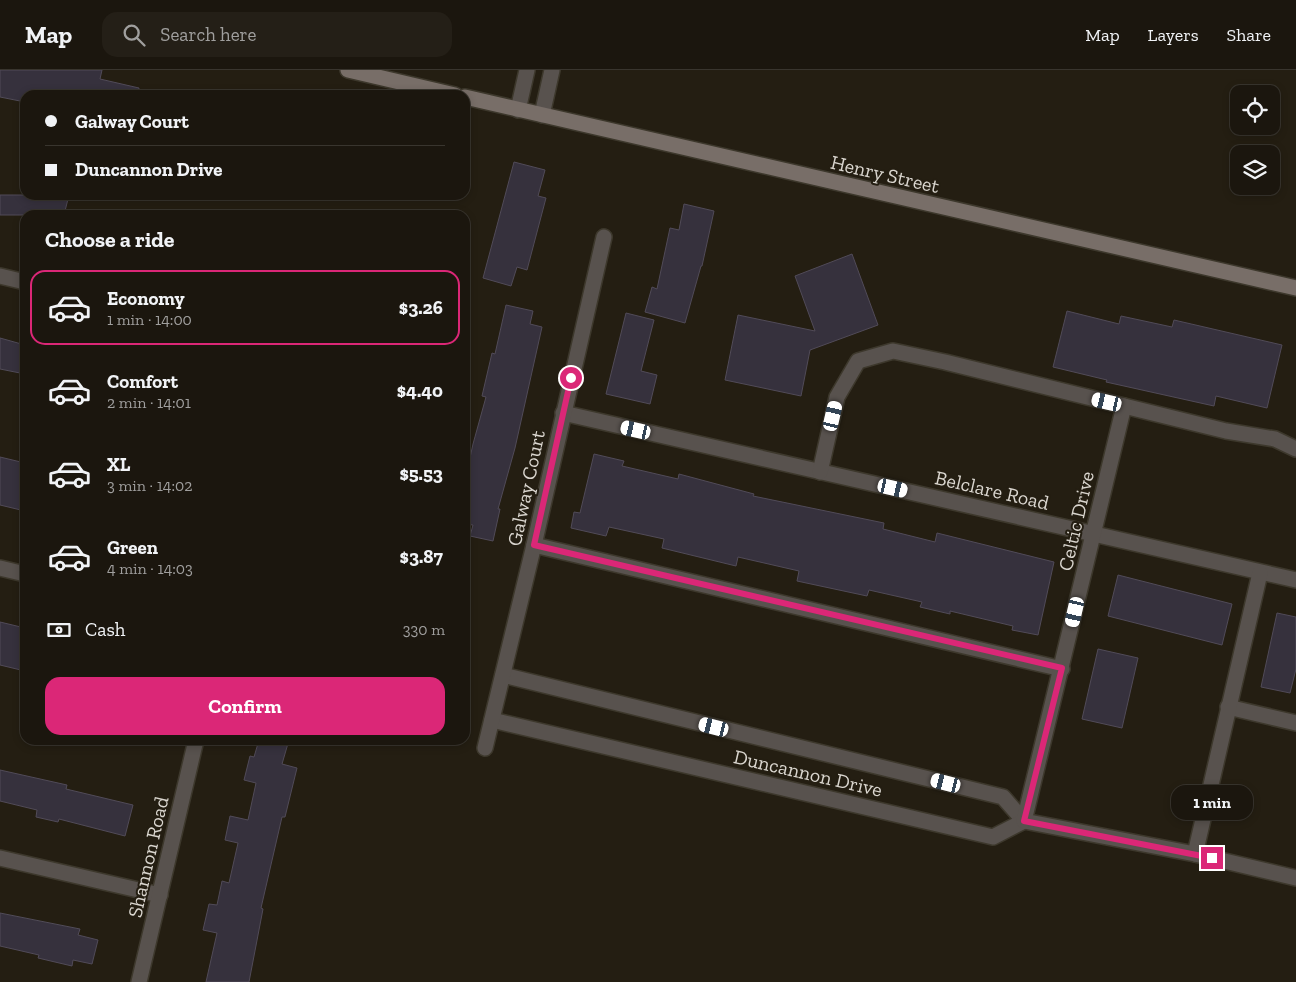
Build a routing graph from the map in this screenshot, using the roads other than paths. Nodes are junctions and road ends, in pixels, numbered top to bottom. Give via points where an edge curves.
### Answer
1 (348, 70) edge
2 (527, 70) edge
3 (552, 70) edge
4 (434, 90) edge
5 (470, 99) edge
6 (518, 110) junction
7 (542, 115) junction
8 (604, 237) dead end
9 (0, 276) edge
10 (20, 281) edge
11 (1296, 288) edge
12 (1124, 406) junction
13 (563, 413) junction
14 (1296, 449) edge
15 (820, 472) junction
16 (1094, 534) junction
17 (534, 545) junction
18 (0, 568) edge
19 (20, 573) edge
20 (1260, 573) junction
21 (1296, 580) edge
22 (1062, 668) junction
23 (502, 675) junction
24 (1228, 707) junction
25 (492, 720) junction
26 (1296, 722) edge
27 (195, 745) edge
28 (485, 748) dead end
29 (1024, 821) junction
30 (1195, 854) junction
31 (0, 858) edge
32 (1296, 878) edge
33 (160, 895) junction
34 (139, 982) edge

1 - 4 street
2 - 6 street
3 - 7 street
5 - 6 street, Henry Street
6 - 7 street, Henry Street
7 - 11 street, Henry Street
8 - 13 street, Galway Court
9 - 10 street
12 - 14 street via 1275,440
12 - 15 street via 893,351 858,361 837,397
12 - 16 street, Celtic Drive
13 - 15 street, Belclare Road
13 - 17 street, Galway Court
15 - 16 street, Belclare Road
16 - 20 street, Belclare Road
16 - 22 street, Celtic Drive
17 - 22 street
17 - 23 street, Galway Court
18 - 19 street
20 - 21 street, Belclare Road
20 - 24 street
22 - 29 street, Celtic Drive
23 - 25 street, Galway Court
23 - 29 street, Duncannon Drive via 1003,797
24 - 26 street
24 - 30 street
25 - 28 street, Galway Court
25 - 29 street, Duncannon Drive via 993,837
27 - 33 street, Shannon Road
29 - 30 street
30 - 32 street
31 - 33 street
33 - 34 street, Shannon Road

